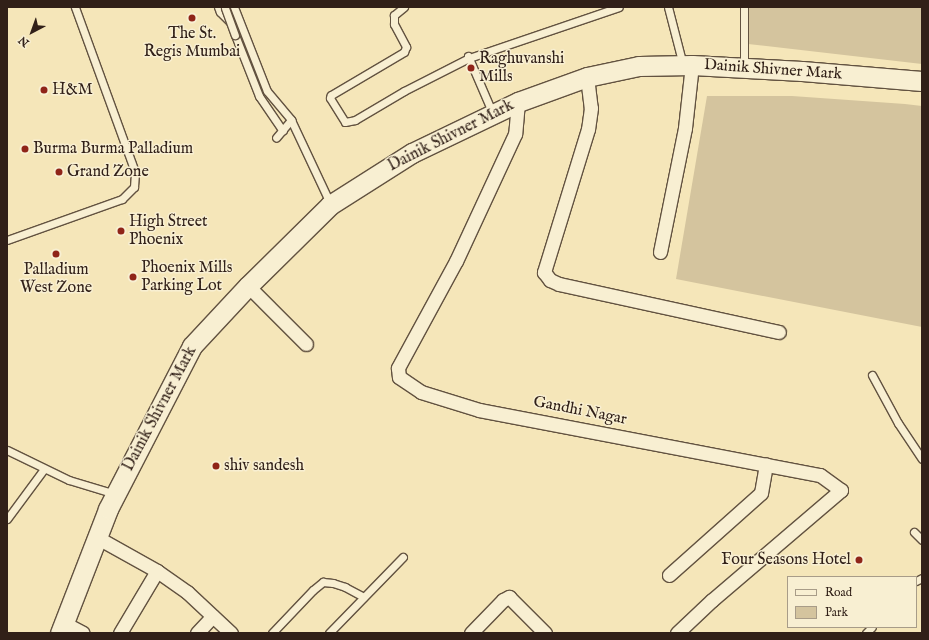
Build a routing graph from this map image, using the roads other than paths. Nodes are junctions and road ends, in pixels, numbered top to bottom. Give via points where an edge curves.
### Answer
1 (75, 7) edge
2 (218, 7) edge
3 (224, 7) edge
4 (234, 7) edge
5 (404, 7) edge
6 (619, 7) edge
7 (668, 7) edge
8 (744, 7) edge
9 (243, 34) junction
10 (469, 57) junction
11 (688, 65) junction
12 (744, 68) junction
13 (587, 77) junction
14 (922, 81) edge
15 (518, 102) junction
16 (493, 114) junction
17 (291, 120) junction
18 (283, 131) junction
19 (276, 138) dead end
20 (330, 205) junction
21 (7, 240) edge
22 (660, 252) dead end
23 (248, 286) junction
24 (779, 332) dead end
25 (306, 344) dead end
26 (872, 374) dead end
27 (7, 450) edge
28 (922, 459) edge
29 (766, 464) junction
30 (44, 469) junction
31 (116, 494) junction
32 (7, 520) edge
33 (914, 532) dead end
34 (98, 538) junction
35 (922, 540) edge
36 (404, 557) dead end
37 (157, 571) junction
38 (669, 575) dead end
39 (364, 597) junction
40 (213, 616) junction
41 (62, 628) edge
42 (83, 633) edge
43 (120, 633) edge
44 (197, 633) edge
45 (231, 633) edge
46 (272, 633) edge
47 (329, 633) edge
48 (472, 633) edge
49 (545, 633) edge
50 (677, 633) edge

1 - 21 lane via 135,172 134,187 122,200
2 - 9 lane
3 - 18 lane, bridge via 259,96
4 - 9 lane
5 - 10 lane via 394,15 394,24 406,47 404,52 331,95 330,98 345,122 355,120 404,90
6 - 10 lane
7 - 11 lane
8 - 12 lane
9 - 17 lane via 267,91
10 - 16 lane
11 - 12 main road, Dainik Shivner Mark
11 - 13 main road, Dainik Shivner Mark via 639,66
11 - 22 street via 685,128
12 - 14 main road, Dainik Shivner Mark
13 - 15 main road, Dainik Shivner Mark
13 - 24 street via 591,108 588,129 544,272 550,280
15 - 16 main road, Dainik Shivner Mark
15 - 29 street, Gandhi Nagar via 515,134 456,261 398,368 399,377 421,392 479,410
16 - 20 main road, Dainik Shivner Mark via 412,153
17 - 18 lane
17 - 20 lane
18 - 19 lane
20 - 23 main road, Dainik Shivner Mark
23 - 25 street
23 - 31 main road, Dainik Shivner Mark via 192,346
26 - 28 lane via 898,423
27 - 30 lane
29 - 38 street via 761,493
29 - 50 street, Gandhi Nagar via 820,475 841,490
30 - 31 lane via 68,480
30 - 32 lane
31 - 34 main road, Dainik Shivner Mark
33 - 35 lane
34 - 37 street
34 - 41 main road, Dainik Shivner Mark
36 - 39 lane
37 - 40 street via 187,592
37 - 43 street
39 - 46 lane via 346,587 323,582
39 - 47 lane
40 - 44 street
40 - 45 street
41 - 42 street
48 - 49 street via 503,600 509,598

